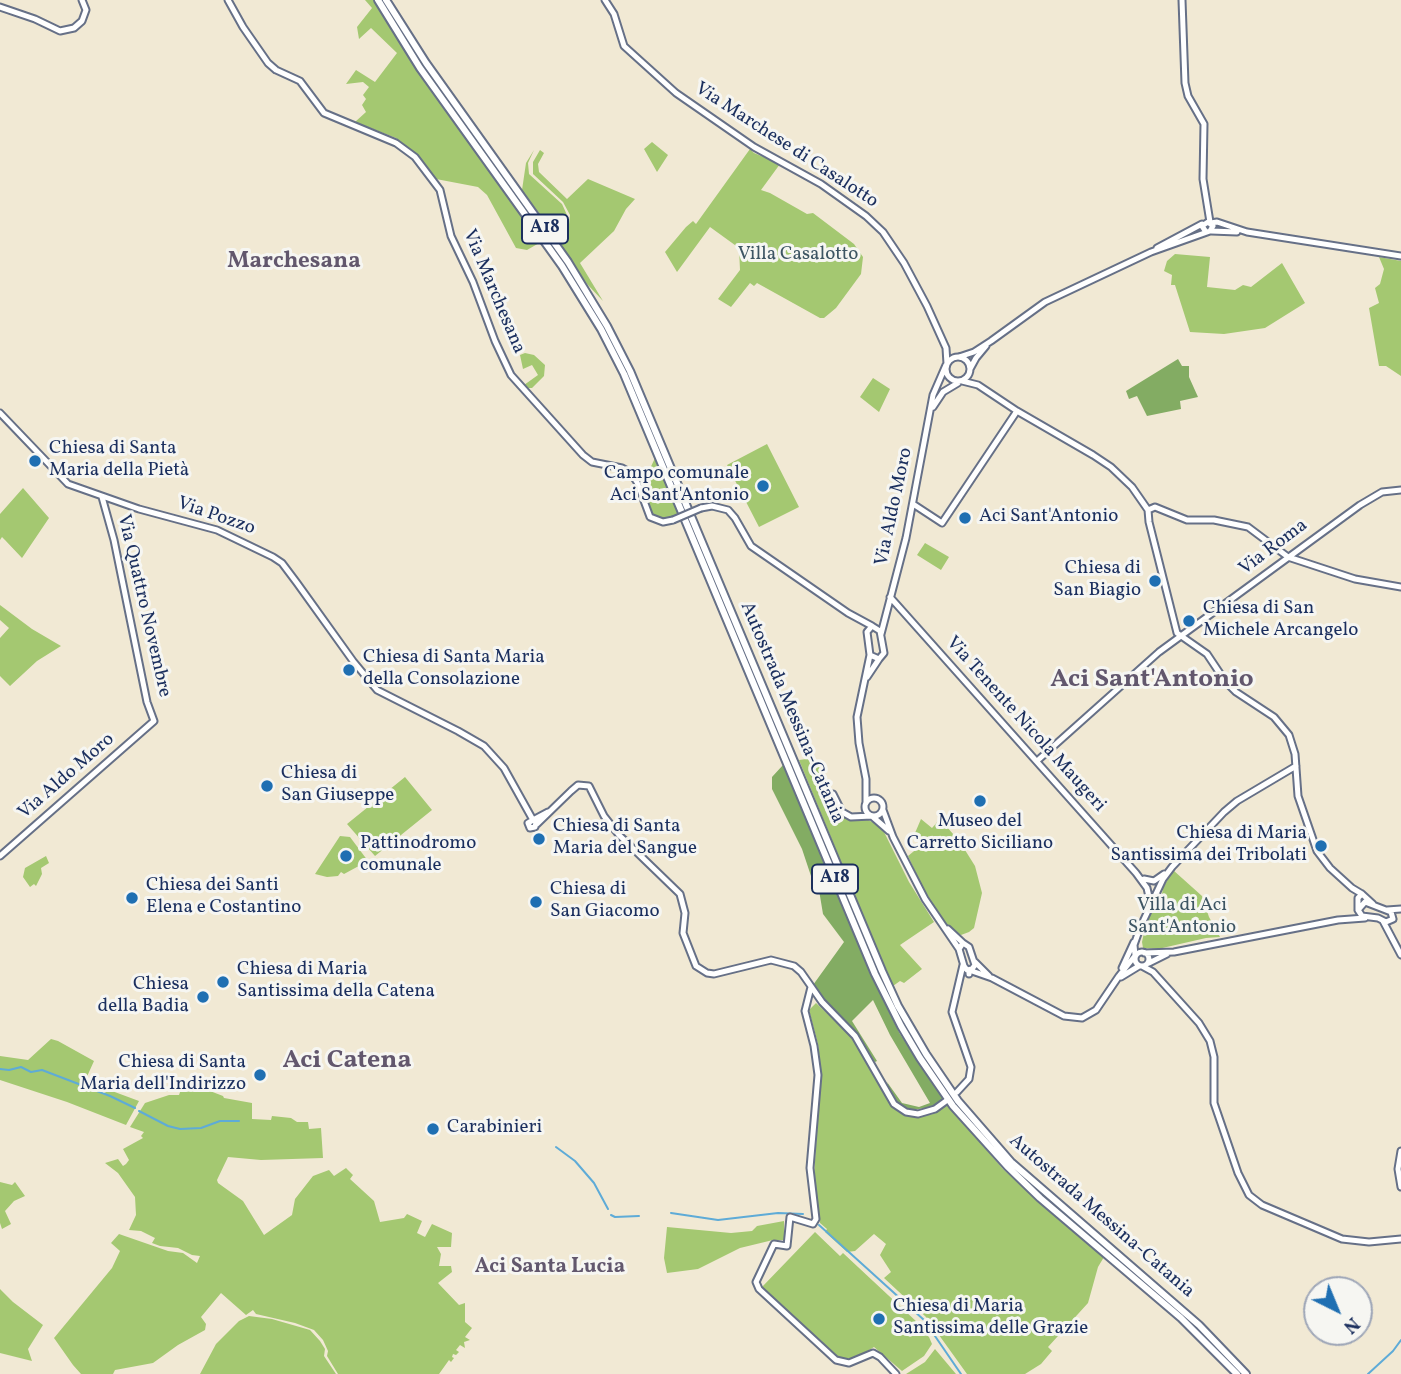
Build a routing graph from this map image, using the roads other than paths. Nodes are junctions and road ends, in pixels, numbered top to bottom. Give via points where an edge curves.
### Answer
1 (82, 0) edge
2 (228, 0) edge
3 (378, 0) edge
4 (386, 0) edge
5 (605, 0) edge
6 (1184, 1) edge
7 (0, 7) edge
8 (1209, 223) junction
9 (1209, 231) junction
10 (1247, 232) junction
11 (1151, 252) junction
12 (1401, 256) edge
13 (991, 341) junction
14 (946, 348) junction
15 (959, 357) junction
16 (946, 364) junction
17 (970, 371) junction
18 (961, 382) junction
19 (978, 385) junction
20 (932, 410) junction
21 (1017, 411) junction
22 (0, 413) edge
23 (1401, 490) edge
24 (102, 497) junction
25 (913, 504) junction
26 (1152, 510) junction
27 (1288, 557) junction
28 (1401, 587) edge
29 (890, 597) junction
30 (886, 610) junction
31 (848, 613) junction
32 (873, 626) junction
33 (1181, 633) junction
34 (867, 635) junction
35 (881, 635) junction
36 (870, 655) junction
37 (879, 659) junction
38 (864, 683) junction
39 (154, 720) joint
40 (1037, 761) junction
41 (1296, 766) junction
42 (866, 779) junction
43 (833, 794) dead end
44 (877, 799) junction
45 (866, 804) junction
46 (883, 810) junction
47 (872, 816) junction
48 (851, 817) junction
49 (893, 837) junction
50 (0, 856) edge
51 (1172, 867) junction
52 (1136, 873) junction
53 (1144, 879) junction
54 (1147, 888) junction
55 (1157, 891) junction
56 (1360, 896) junction
57 (1373, 904) junction
58 (1151, 906) junction
59 (1358, 909) junction
60 (1387, 910) junction
61 (1401, 912) edge
62 (1365, 918) junction
63 (1338, 920) junction
64 (1392, 920) junction
65 (1383, 921) junction
66 (940, 922) junction
67 (1140, 928) junction
68 (1391, 932) junction
69 (1137, 936) junction
70 (963, 943) junction
71 (958, 949) junction
72 (1174, 952) junction
73 (1139, 954) junction
74 (1401, 955) edge
75 (963, 962) junction
76 (975, 962) junction
77 (1148, 965) junction
78 (971, 972) junction
79 (1119, 976) junction
80 (992, 978) junction
81 (959, 981) junction
82 (811, 987) junction
83 (1110, 990) junction
84 (820, 1001) junction
85 (806, 1008) junction
86 (957, 1092) dead end
87 (946, 1101) dead end
88 (1401, 1151) edge
89 (1401, 1187) edge
90 (1401, 1239) edge
91 (896, 1374) edge
92 (1237, 1374) edge
93 (1246, 1374) edge

1 - 7 street via 86,10 82,21 60,31
2 - 31 street, Via Marchesana, bridge via 268,62 300,81 324,113 403,147 438,186 451,236 512,375 583,455 592,462 627,470 637,482 650,517 663,523 701,508 728,510 751,546
3 - 92 highway, Autostrada Messina-Catania / A18 via 420,68 562,266 619,364 875,974 920,1058 964,1119 1007,1167 1181,1318
4 - 93 highway, Autostrada Messina-Catania / A18 via 568,262 607,326 886,980 926,1054 958,1101 1017,1167 1199,1325
5 - 14 street, Via Marchese di Casalotto via 624,46 684,100 754,147 811,177 876,224 904,263
6 - 8 street via 1185,83 1204,124
8 - 9 street
8 - 9 street via 1202,229
8 - 10 street
8 - 11 street
9 - 10 street
9 - 11 street
10 - 12 street
11 - 13 street via 1045,302
13 - 15 street
13 - 17 street
14 - 15 street
14 - 16 street
15 - 16 street
15 - 17 street via 967,361
16 - 18 street via 949,379
16 - 20 street, Via Aldo Moro
17 - 18 street
17 - 19 street
18 - 19 street
18 - 20 street via 943,392
19 - 21 street
20 - 25 street, Via Aldo Moro
21 - 25 street via 942,523
21 - 26 street via 1093,455 1124,478
22 - 24 street, Via Pozzo via 64,481
23 - 27 street, Via Roma via 1382,492
24 - 39 street, Via Quattro Novembre
24 - 82 street, Via Pozzo via 217,530 274,557 377,690 484,746 504,768 533,822 578,785 589,786 619,835 677,890 685,913 683,933 693,962 702,970 714,974 779,961 797,968
25 - 29 street, Via Aldo Moro
26 - 27 street via 1188,520 1248,527
26 - 33 street via 1155,541
27 - 28 street
27 - 33 street, Via Roma
29 - 30 street, Via Aldo Moro
29 - 40 street, Via Tenente Nicola Maugeri
30 - 32 street
30 - 35 street
31 - 32 street
31 - 34 street
32 - 34 street
32 - 35 street
33 - 40 street, Via Roma
33 - 41 street via 1207,654 1230,687 1274,716 1289,734
34 - 36 street
35 - 37 street via 884,653
36 - 37 street
36 - 38 street
37 - 38 street
38 - 42 street via 857,727
39 - 50 street, Via Aldo Moro
40 - 52 street, Via Tenente Nicola Maugeri
41 - 51 street via 1237,801
41 - 56 street via 1298,796 1317,851
42 - 44 street
42 - 45 street
43 - 48 street
44 - 45 street
44 - 46 street
45 - 47 street via 866,812
45 - 48 street
46 - 47 street
46 - 49 street
47 - 48 street
47 - 49 street
49 - 66 street
51 - 53 street via 1154,881
51 - 55 street
52 - 53 street
52 - 54 street
53 - 55 street
54 - 55 street
54 - 58 street
55 - 58 street
56 - 57 street
56 - 59 street
57 - 59 street via 1365,902
57 - 60 street
58 - 67 street
59 - 62 street
59 - 63 street
60 - 61 street
60 - 64 street
61 - 64 street
62 - 63 street
62 - 65 street
63 - 72 street
64 - 65 street
64 - 68 street
65 - 68 street
66 - 70 street
66 - 71 street
67 - 69 street
67 - 73 street
68 - 74 street
69 - 73 street via 1134,945
69 - 79 street
70 - 71 street
70 - 76 street
71 - 75 street
72 - 73 street
72 - 77 street
73 - 77 street
73 - 77 street via 1148,957
73 - 79 street
75 - 78 street
75 - 81 street
76 - 78 street
76 - 80 street
77 - 83 street via 1128,971
77 - 90 street via 1210,1041 1214,1103 1249,1195 1342,1239
78 - 80 street
78 - 81 street
79 - 83 street
80 - 83 street via 1075,1019 1096,1010
81 - 86 street via 953,1018 971,1067 969,1079
82 - 84 street
82 - 85 street
84 - 85 street
84 - 87 street via 855,1036 898,1107 918,1114
85 - 91 street via 818,1075 810,1168 817,1213 813,1224 790,1217 787,1246 774,1244 756,1280 759,1289 836,1360 849,1363 873,1353
88 - 89 street

